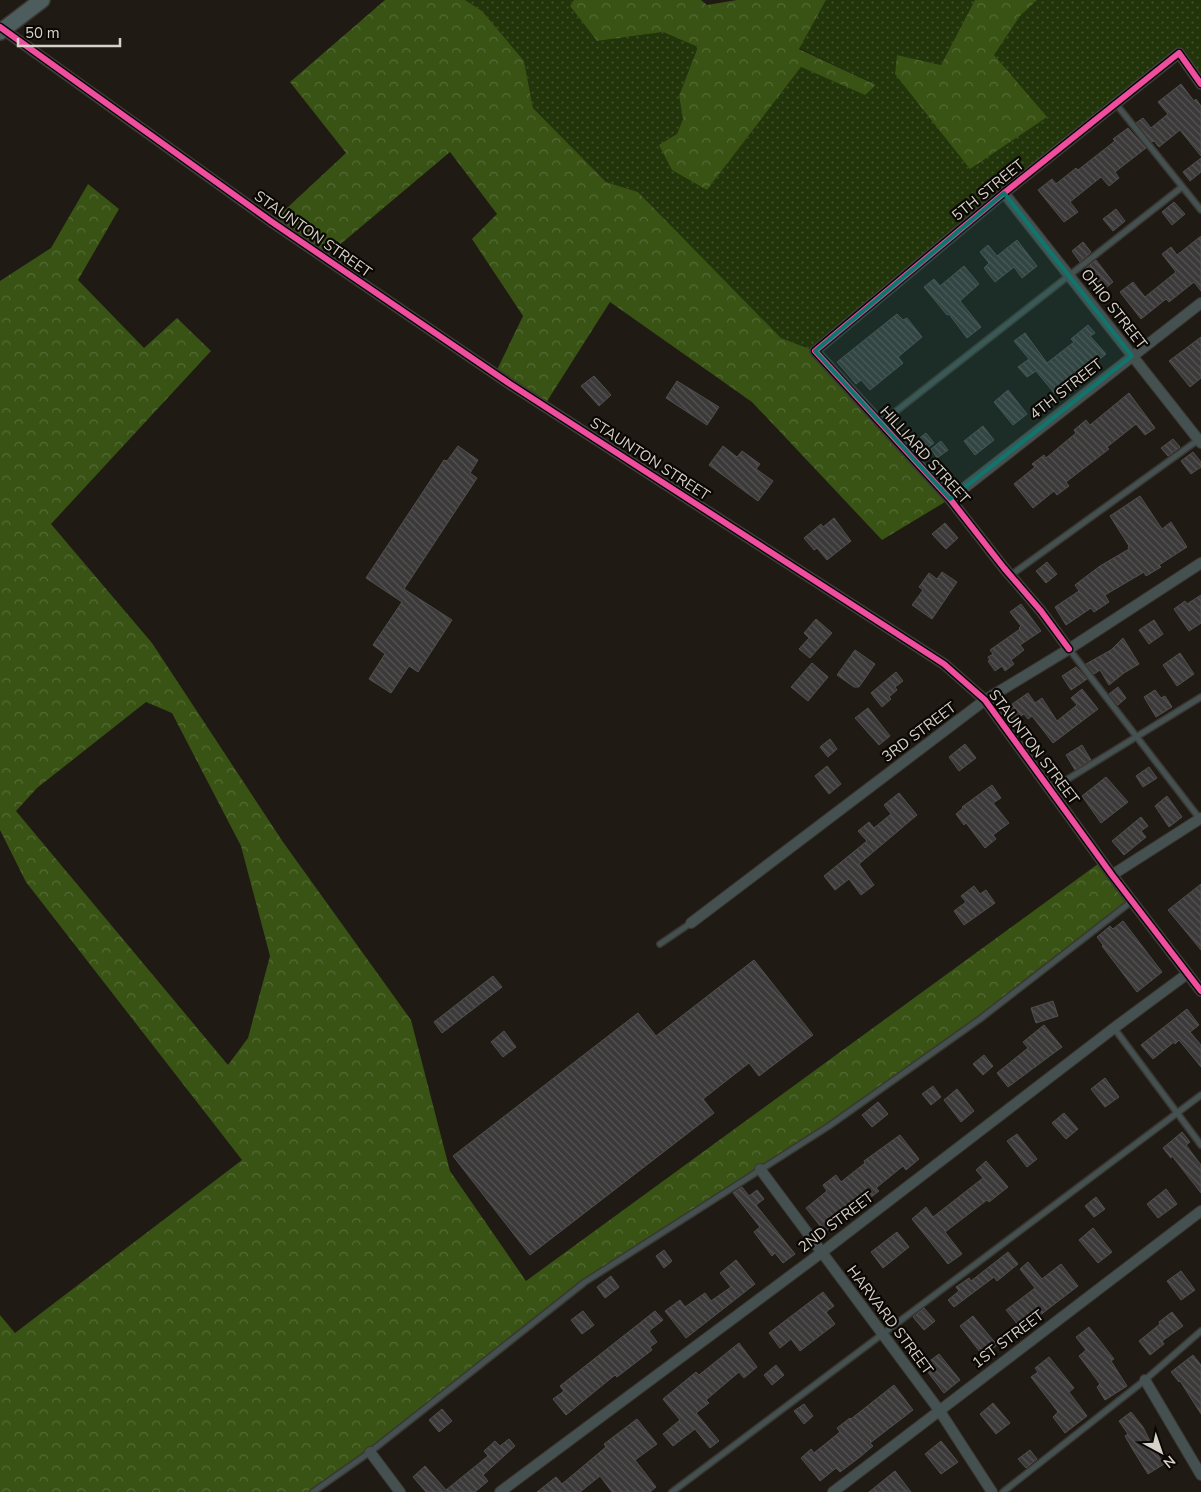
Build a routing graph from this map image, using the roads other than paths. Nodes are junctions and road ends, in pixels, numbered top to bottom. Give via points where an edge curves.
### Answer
1 (42, 0) edge
2 (1, 30) edge
3 (1201, 84) edge
4 (1116, 104) junction
5 (1182, 187) junction
6 (1004, 193) junction
7 (1201, 210) edge
8 (1069, 276) junction
9 (1201, 303) edge
10 (815, 351) joint
11 (1132, 356) junction
12 (881, 423) junction
13 (1200, 440) edge
14 (950, 499) junction
15 (1201, 564) edge
16 (1010, 576) junction
17 (1069, 650) junction
18 (1201, 697) edge
19 (986, 700) junction
20 (1137, 736) junction
21 (1050, 790) junction
22 (1201, 818) edge
23 (1112, 875) junction
24 (1132, 901) junction
25 (691, 923) joint
26 (660, 944) dead end
27 (1187, 974) junction
28 (1201, 991) edge
29 (1114, 1028) junction
30 (1201, 1095) edge
31 (1177, 1113) junction
32 (1201, 1145) edge
33 (760, 1169) junction
34 (1201, 1211) edge
35 (821, 1253) junction
36 (1201, 1331) edge
37 (883, 1335) junction
38 (1145, 1380) junction
39 (939, 1410) junction
40 (370, 1452) junction
41 (1201, 1475) edge
42 (313, 1492) edge
43 (400, 1492) edge
44 (500, 1492) edge
45 (672, 1492) edge
46 (833, 1492) edge
47 (992, 1492) edge
48 (1003, 1492) edge

1 - 2 street
2 - 19 street, STAUNTON STREET via 287,232 510,384 944,664
3 - 4 street, 5TH STREET via 1179,53
4 - 5 lane
4 - 6 street, 5TH STREET
5 - 7 lane
5 - 8 lane
6 - 8 street, OHIO STREET
6 - 10 street, 5TH STREET
8 - 11 street, OHIO STREET
8 - 12 lane
9 - 11 street, 4TH STREET
10 - 12 street, HILLIARD STREET
11 - 13 street, OHIO STREET
11 - 14 street, 4TH STREET
12 - 14 street, HILLIARD STREET
13 - 16 lane
14 - 16 street, HILLIARD STREET
15 - 17 street, 3RD STREET
16 - 17 street, HILLIARD STREET
17 - 19 street, 3RD STREET
17 - 20 lane
18 - 20 lane
19 - 21 street, STAUNTON STREET
19 - 25 street, 3RD STREET
20 - 21 lane
20 - 22 lane
21 - 23 street, STAUNTON STREET
22 - 23 street
23 - 24 street, STAUNTON STREET
24 - 27 street, STAUNTON STREET
24 - 33 lane via 980,1019 829,1126
25 - 26 lane
27 - 28 street, STAUNTON STREET
27 - 29 street, 2ND STREET
29 - 31 lane
29 - 35 street, 2ND STREET
30 - 31 lane
31 - 32 lane
31 - 37 lane
33 - 35 street, HARVARD STREET
33 - 40 lane via 585,1282
34 - 39 street, 1ST STREET
35 - 37 street, HARVARD STREET
35 - 44 street, 2ND STREET
36 - 38 lane
37 - 39 street, HARVARD STREET
37 - 45 lane
38 - 41 street
38 - 48 lane
39 - 46 street, 1ST STREET
39 - 47 street, HARVARD STREET
40 - 42 lane
40 - 43 street

